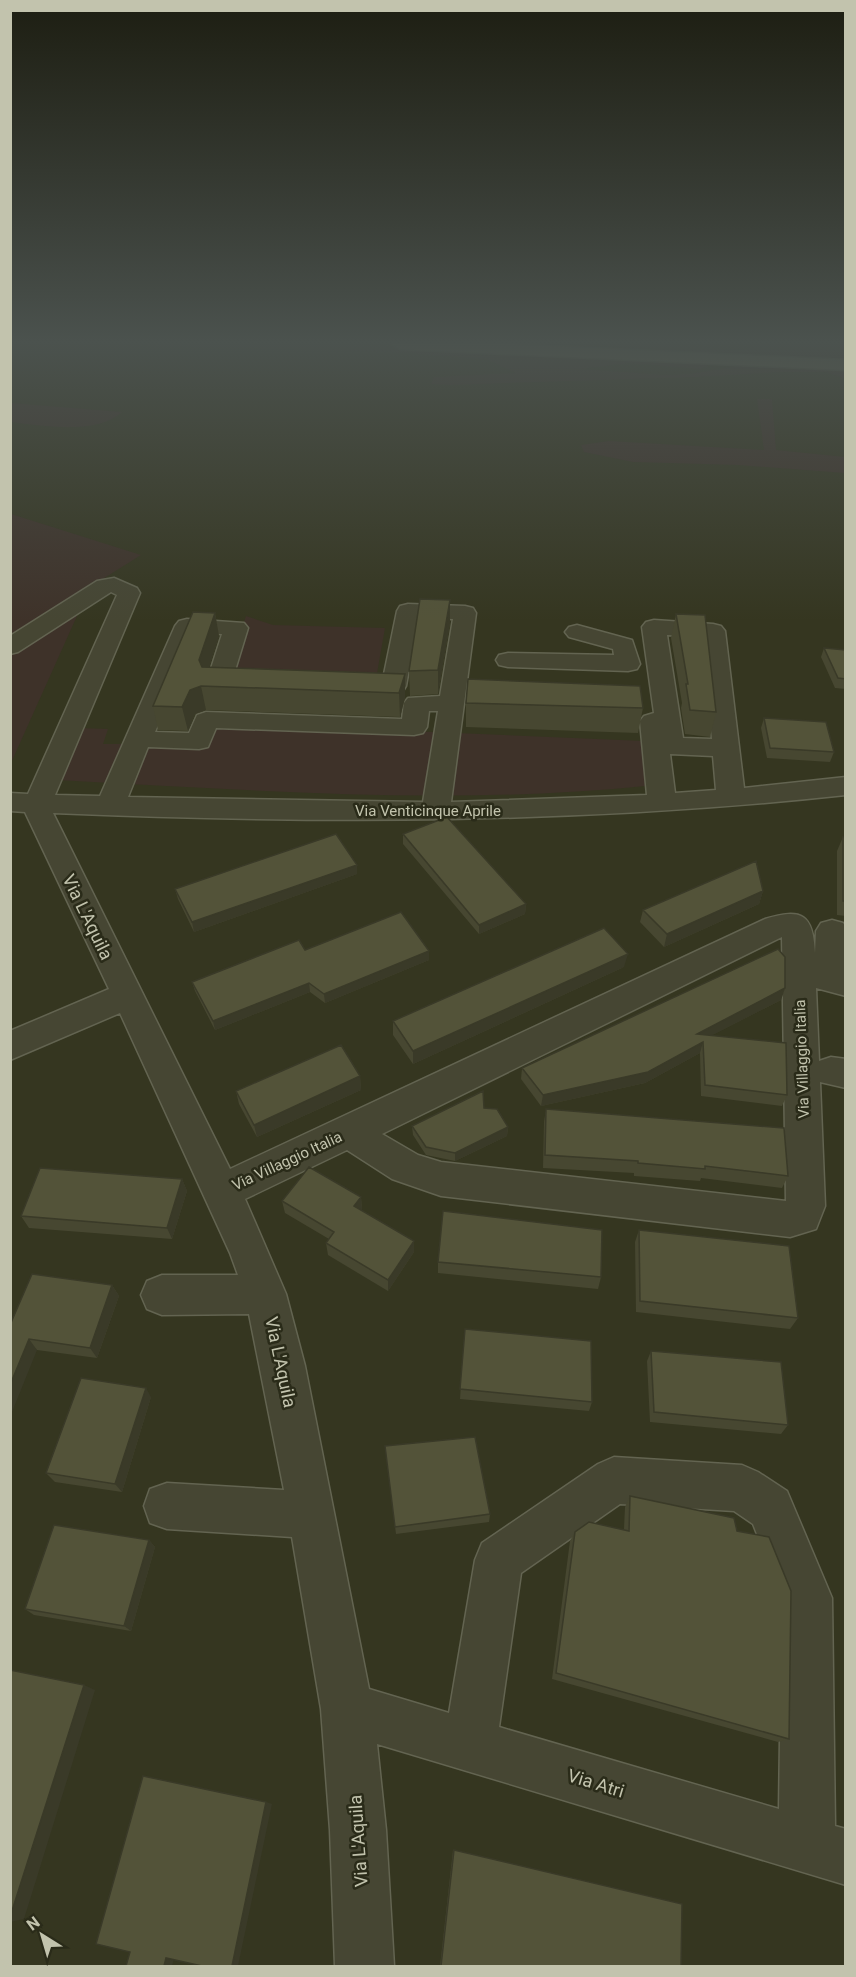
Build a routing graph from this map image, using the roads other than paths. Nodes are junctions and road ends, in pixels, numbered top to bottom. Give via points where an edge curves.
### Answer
1 (577, 632) dead end
2 (10, 647) edge
3 (508, 660) dead end
4 (628, 662) junction
5 (270, 685) edge
6 (339, 686) edge
7 (460, 697) junction
8 (139, 739) junction
9 (726, 748) junction
10 (846, 786) edge
11 (731, 798) junction
12 (24, 802) edge
13 (662, 802) junction
14 (110, 806) junction
15 (436, 813) junction
16 (832, 931) dead end
17 (846, 984) edge
18 (126, 996) junction
19 (10, 1046) edge
20 (351, 1131) junction
21 (222, 1191) junction
22 (162, 1294) dead end
23 (265, 1294) junction
24 (167, 1506) dead end
25 (312, 1515) junction
26 (347, 1709) junction
27 (470, 1746) junction
28 (826, 1851) edge
29 (364, 1966) edge

1 - 4 street via 624,645
2 - 12 street via 105,586 114,585 129,593
3 - 4 street
4 - 13 street via 639,696 650,701
5 - 8 street via 218,684 236,628 187,626
6 - 7 street via 394,686 408,611 465,613
7 - 8 street via 417,703 414,727 206,720 199,741
7 - 15 street
8 - 14 street
9 - 9 street via 713,631 654,627 671,746
9 - 11 street
10 - 11 street, Via Venticinque Aprile
11 - 13 street, Via Venticinque Aprile
12 - 14 street, Via Venticinque Aprile
12 - 18 street, Via L'Aquila via 41,821
13 - 15 street, Via Venticinque Aprile
14 - 15 street, Via Venticinque Aprile
16 - 17 street via 829,981
18 - 19 street
18 - 21 street, Via L'Aquila
20 - 20 street, Via Villaggio Italia via 376,1151 423,1175 441,1179 790,1219 802,1216 806,1206 798,930 791,924 776,927
20 - 21 street, Via Villaggio Italia
21 - 23 street, Via L'Aquila
22 - 23 street
23 - 25 street, Via L'Aquila
24 - 25 street
25 - 26 street, Via L'Aquila
26 - 27 street, Via Atri
26 - 29 street, Via L'Aquila
27 - 28 street, Via Atri
27 - 28 street via 499,1560 614,1480 742,1488 770,1508 807,1598

